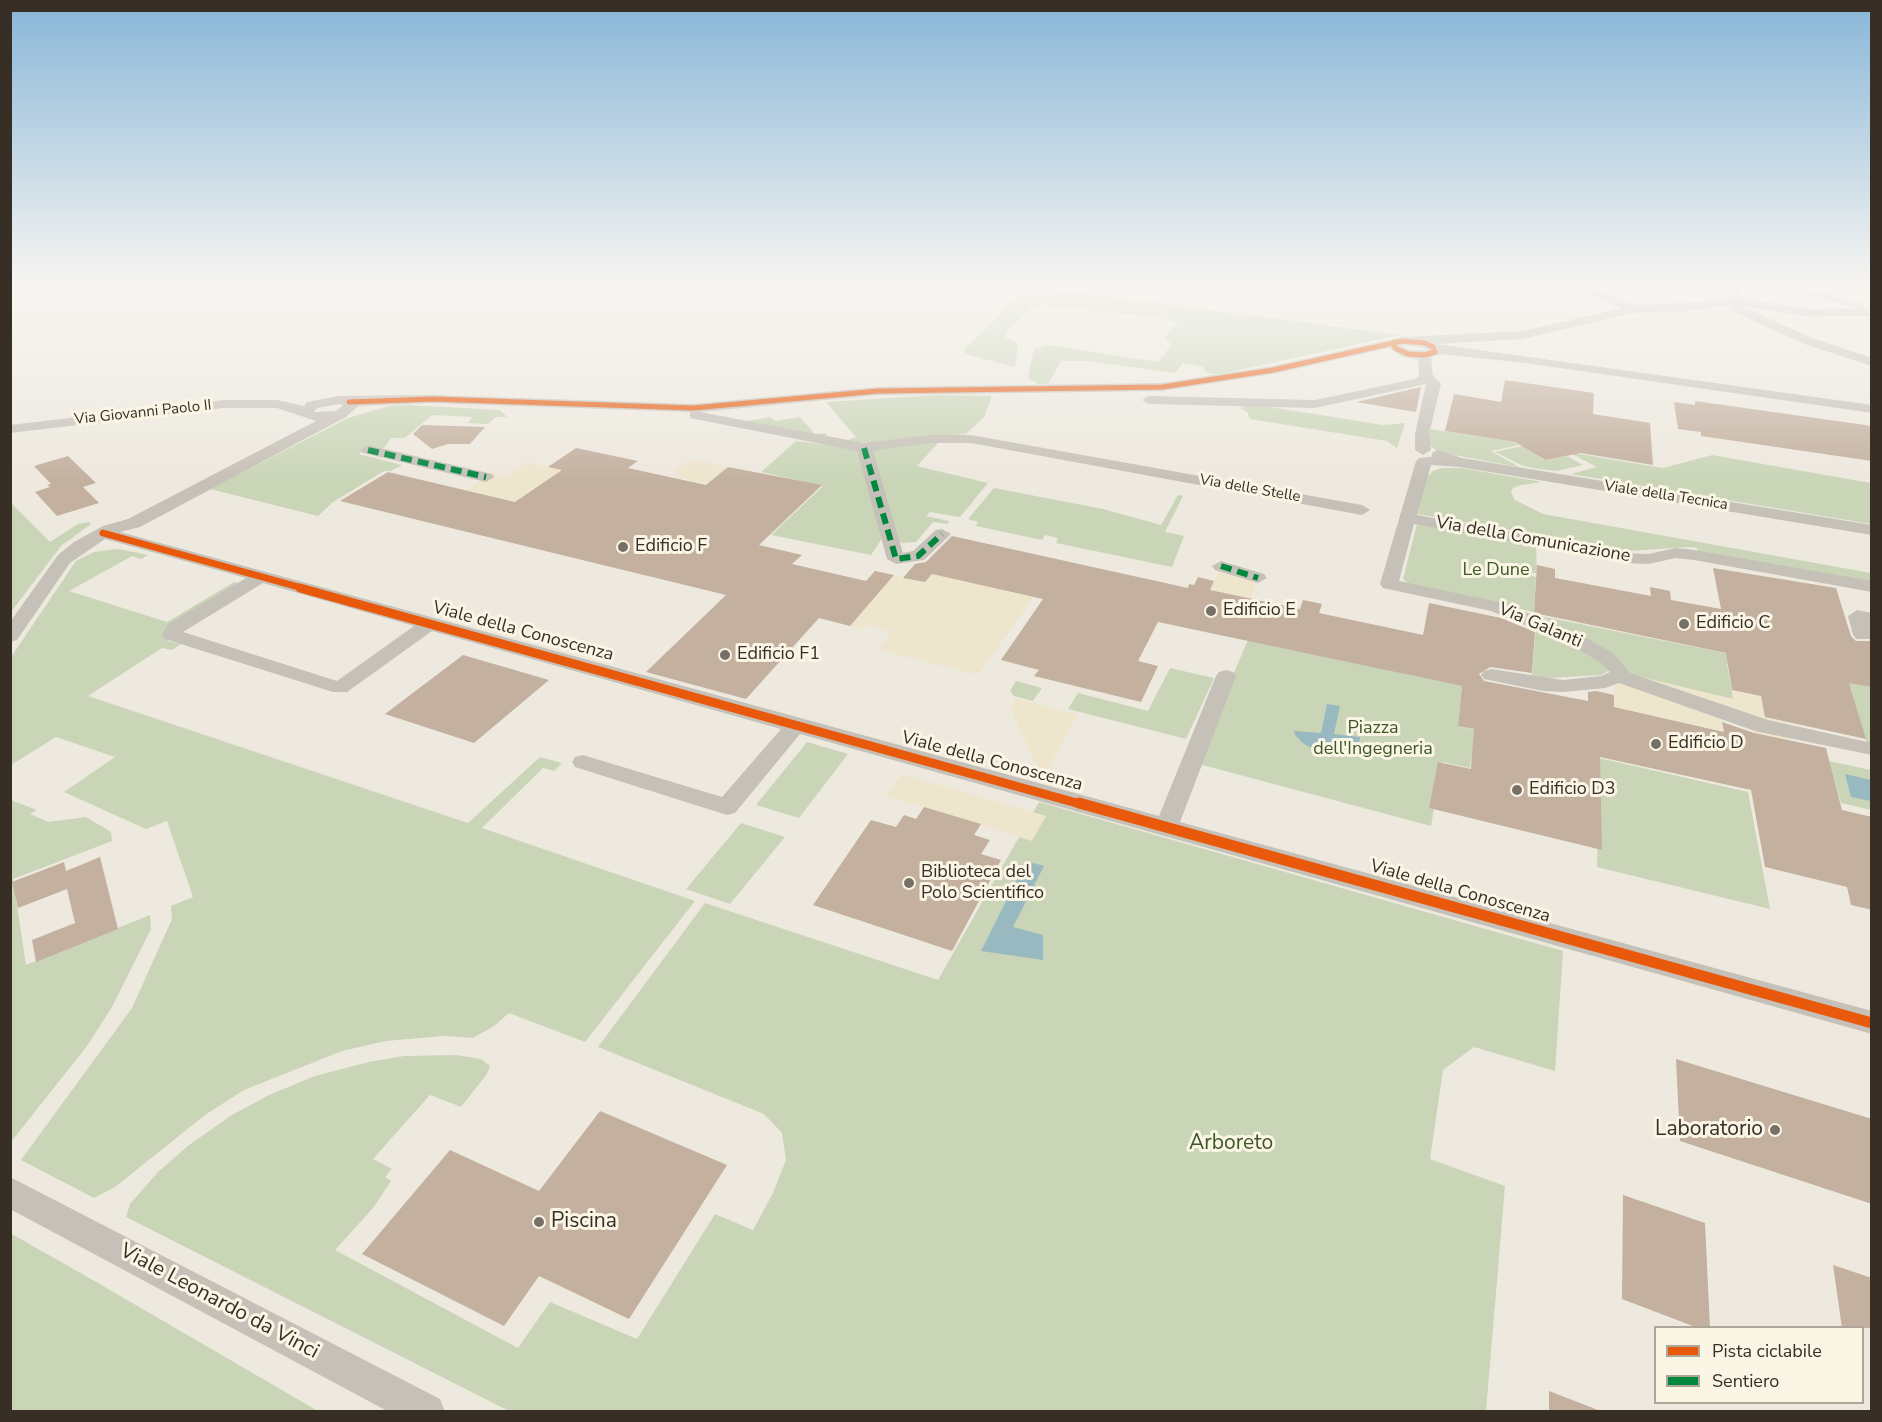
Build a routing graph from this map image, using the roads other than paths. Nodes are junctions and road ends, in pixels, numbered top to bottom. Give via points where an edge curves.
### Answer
1 (1387, 349) edge
2 (1409, 349) edge
3 (1492, 349) edge
4 (1830, 349) edge
5 (1429, 352) junction
6 (1525, 359) junction
7 (1872, 362) edge
8 (1426, 377) junction
9 (1023, 390) junction
10 (325, 401) junction
11 (277, 404) junction
12 (665, 408) junction
13 (345, 409) junction
14 (1872, 409) edge
15 (307, 413) junction
16 (10, 429) edge
17 (864, 448) junction
18 (368, 450) dead end
19 (1429, 457) junction
20 (486, 477) dead end
21 (1362, 510) dead end
22 (1407, 518) junction
23 (1872, 530) edge
24 (106, 531) junction
25 (942, 534) dead end
26 (1221, 566) dead end
27 (261, 577) junction
28 (1258, 578) dead end
29 (1872, 587) edge
30 (429, 624) junction
31 (10, 636) edge
32 (1491, 675) dead end
33 (1226, 676) dead end
34 (1618, 676) junction
35 (796, 725) junction
36 (1869, 749) dead end
37 (583, 762) dead end
38 (1166, 827) junction
39 (1872, 1023) edge
40 (10, 1192) edge
41 (428, 1412) edge

1 - 9 street via 1203,383
2 - 5 street
3 - 6 street
4 - 7 street
5 - 6 street
5 - 8 street
6 - 14 street
8 - 9 street via 1413,385 1315,404 1076,397
8 - 19 street via 1434,384 1422,434
9 - 12 street via 878,391
10 - 11 street, Via Giovanni Paolo II
10 - 13 street, Via Giovanni Paolo II
10 - 15 street via 312,405
11 - 15 street, Via Giovanni Paolo II
11 - 16 street, Via Giovanni Paolo II via 169,409
12 - 13 street via 396,400
12 - 17 street, Via delle Stelle
13 - 15 street, Via Giovanni Paolo II via 319,417
13 - 24 street via 134,523
15 - 24 street via 301,426 119,518
17 - 21 street, Via delle Stelle via 971,438
17 - 25 street via 896,559 918,556
18 - 20 street
19 - 22 street
19 - 23 street, Viale della Tecnica
22 - 29 street, Via della Comunicazione via 1627,558 1694,555
22 - 34 street, Via Galanti via 1389,584 1496,607 1563,632 1607,658 1620,669
24 - 27 street, Viale della Conoscenza
24 - 31 street via 64,559
26 - 28 street
27 - 30 street, Viale della Conoscenza
27 - 30 street via 175,628 172,635 340,688
30 - 35 street, Viale della Conoscenza
32 - 34 street via 1563,686 1596,684
33 - 38 street
34 - 36 street via 1764,726
35 - 37 street via 727,807
35 - 38 street, Viale della Conoscenza
38 - 39 street, Viale della Conoscenza
40 - 41 street, Viale Leonardo da Vinci

